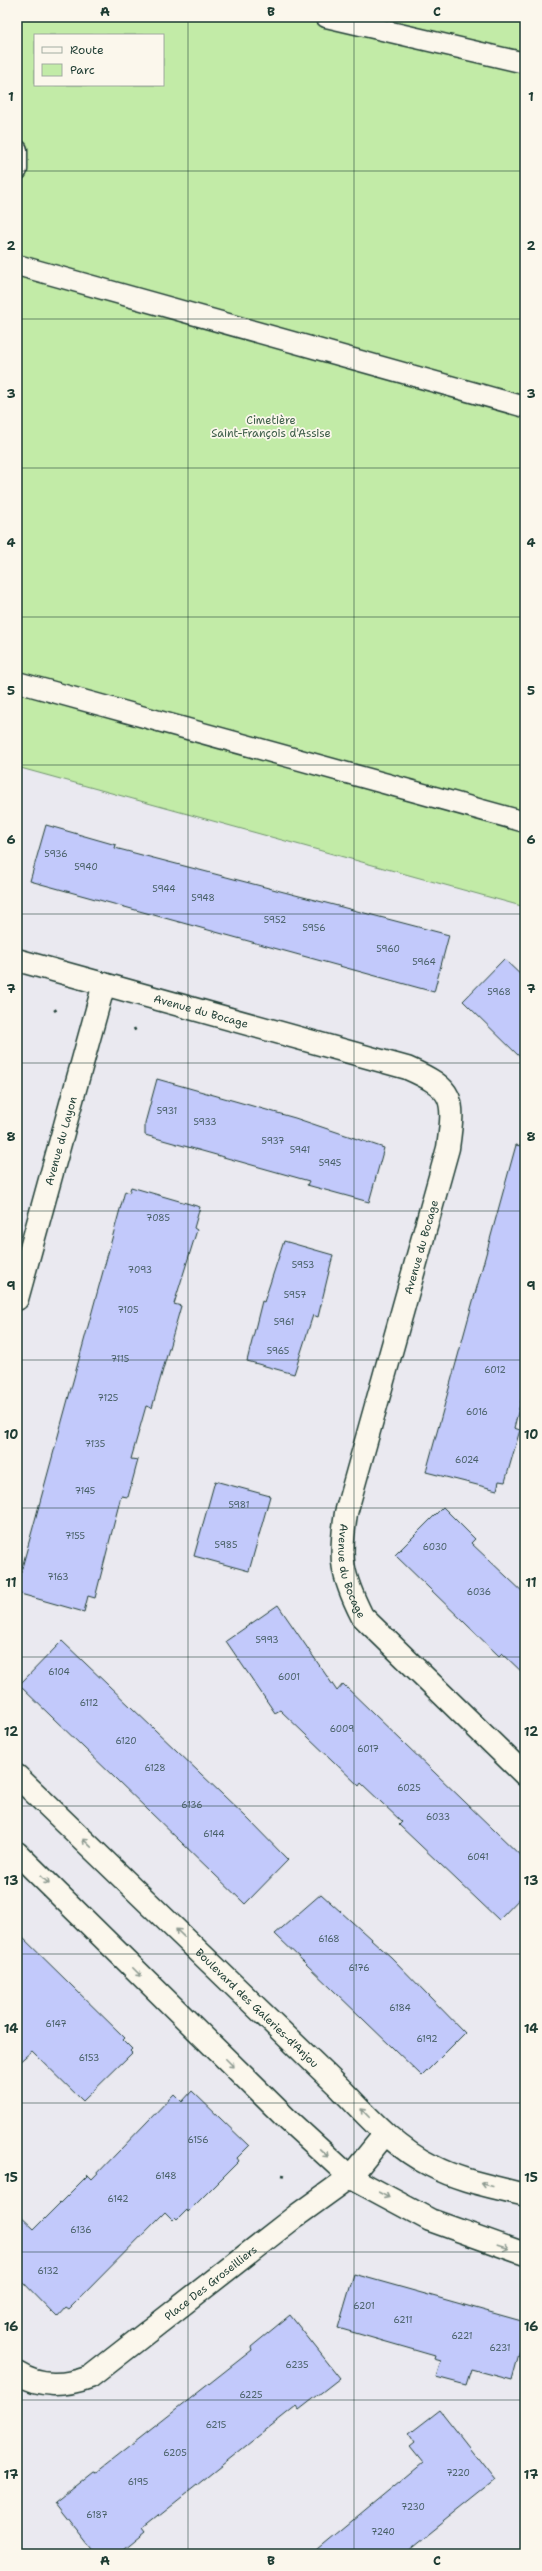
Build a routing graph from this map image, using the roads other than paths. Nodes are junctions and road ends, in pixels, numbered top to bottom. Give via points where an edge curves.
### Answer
1 (326, 17) edge
2 (525, 63) edge
3 (17, 150) edge
4 (17, 170) edge
5 (17, 265) edge
6 (525, 407) edge
7 (17, 682) edge
8 (525, 822) edge
9 (17, 960) edge
10 (104, 984) junction
11 (17, 1299) edge
12 (525, 1775) edge
13 (17, 1776) edge
14 (17, 1853) edge
15 (385, 2134) junction
16 (350, 2177) junction
17 (525, 2195) edge
18 (525, 2254) edge
19 (17, 2373) edge

1 - 2 lane
3 - 4 lane
5 - 6 lane
7 - 8 lane
9 - 10 street, Avenue du Bocage
10 - 11 street, Avenue du Layon
10 - 12 street, Avenue du Bocage via 407,1068 434,1080 449,1096 452,1117 448,1148 346,1513 341,1548 346,1584 362,1616
15 -> 13 street, Boulevard des Galeries-d'Anjou
14 -> 16 street via 289,2121
15 - 16 street, Place Des Groseilliers
17 -> 15 street, Boulevard des Galeries-d'Anjou via 470,2180 432,2166
16 -> 18 street via 430,2220
16 - 19 street, Place Des Groseilliers via 296,2216 90,2377 57,2385 40,2384

